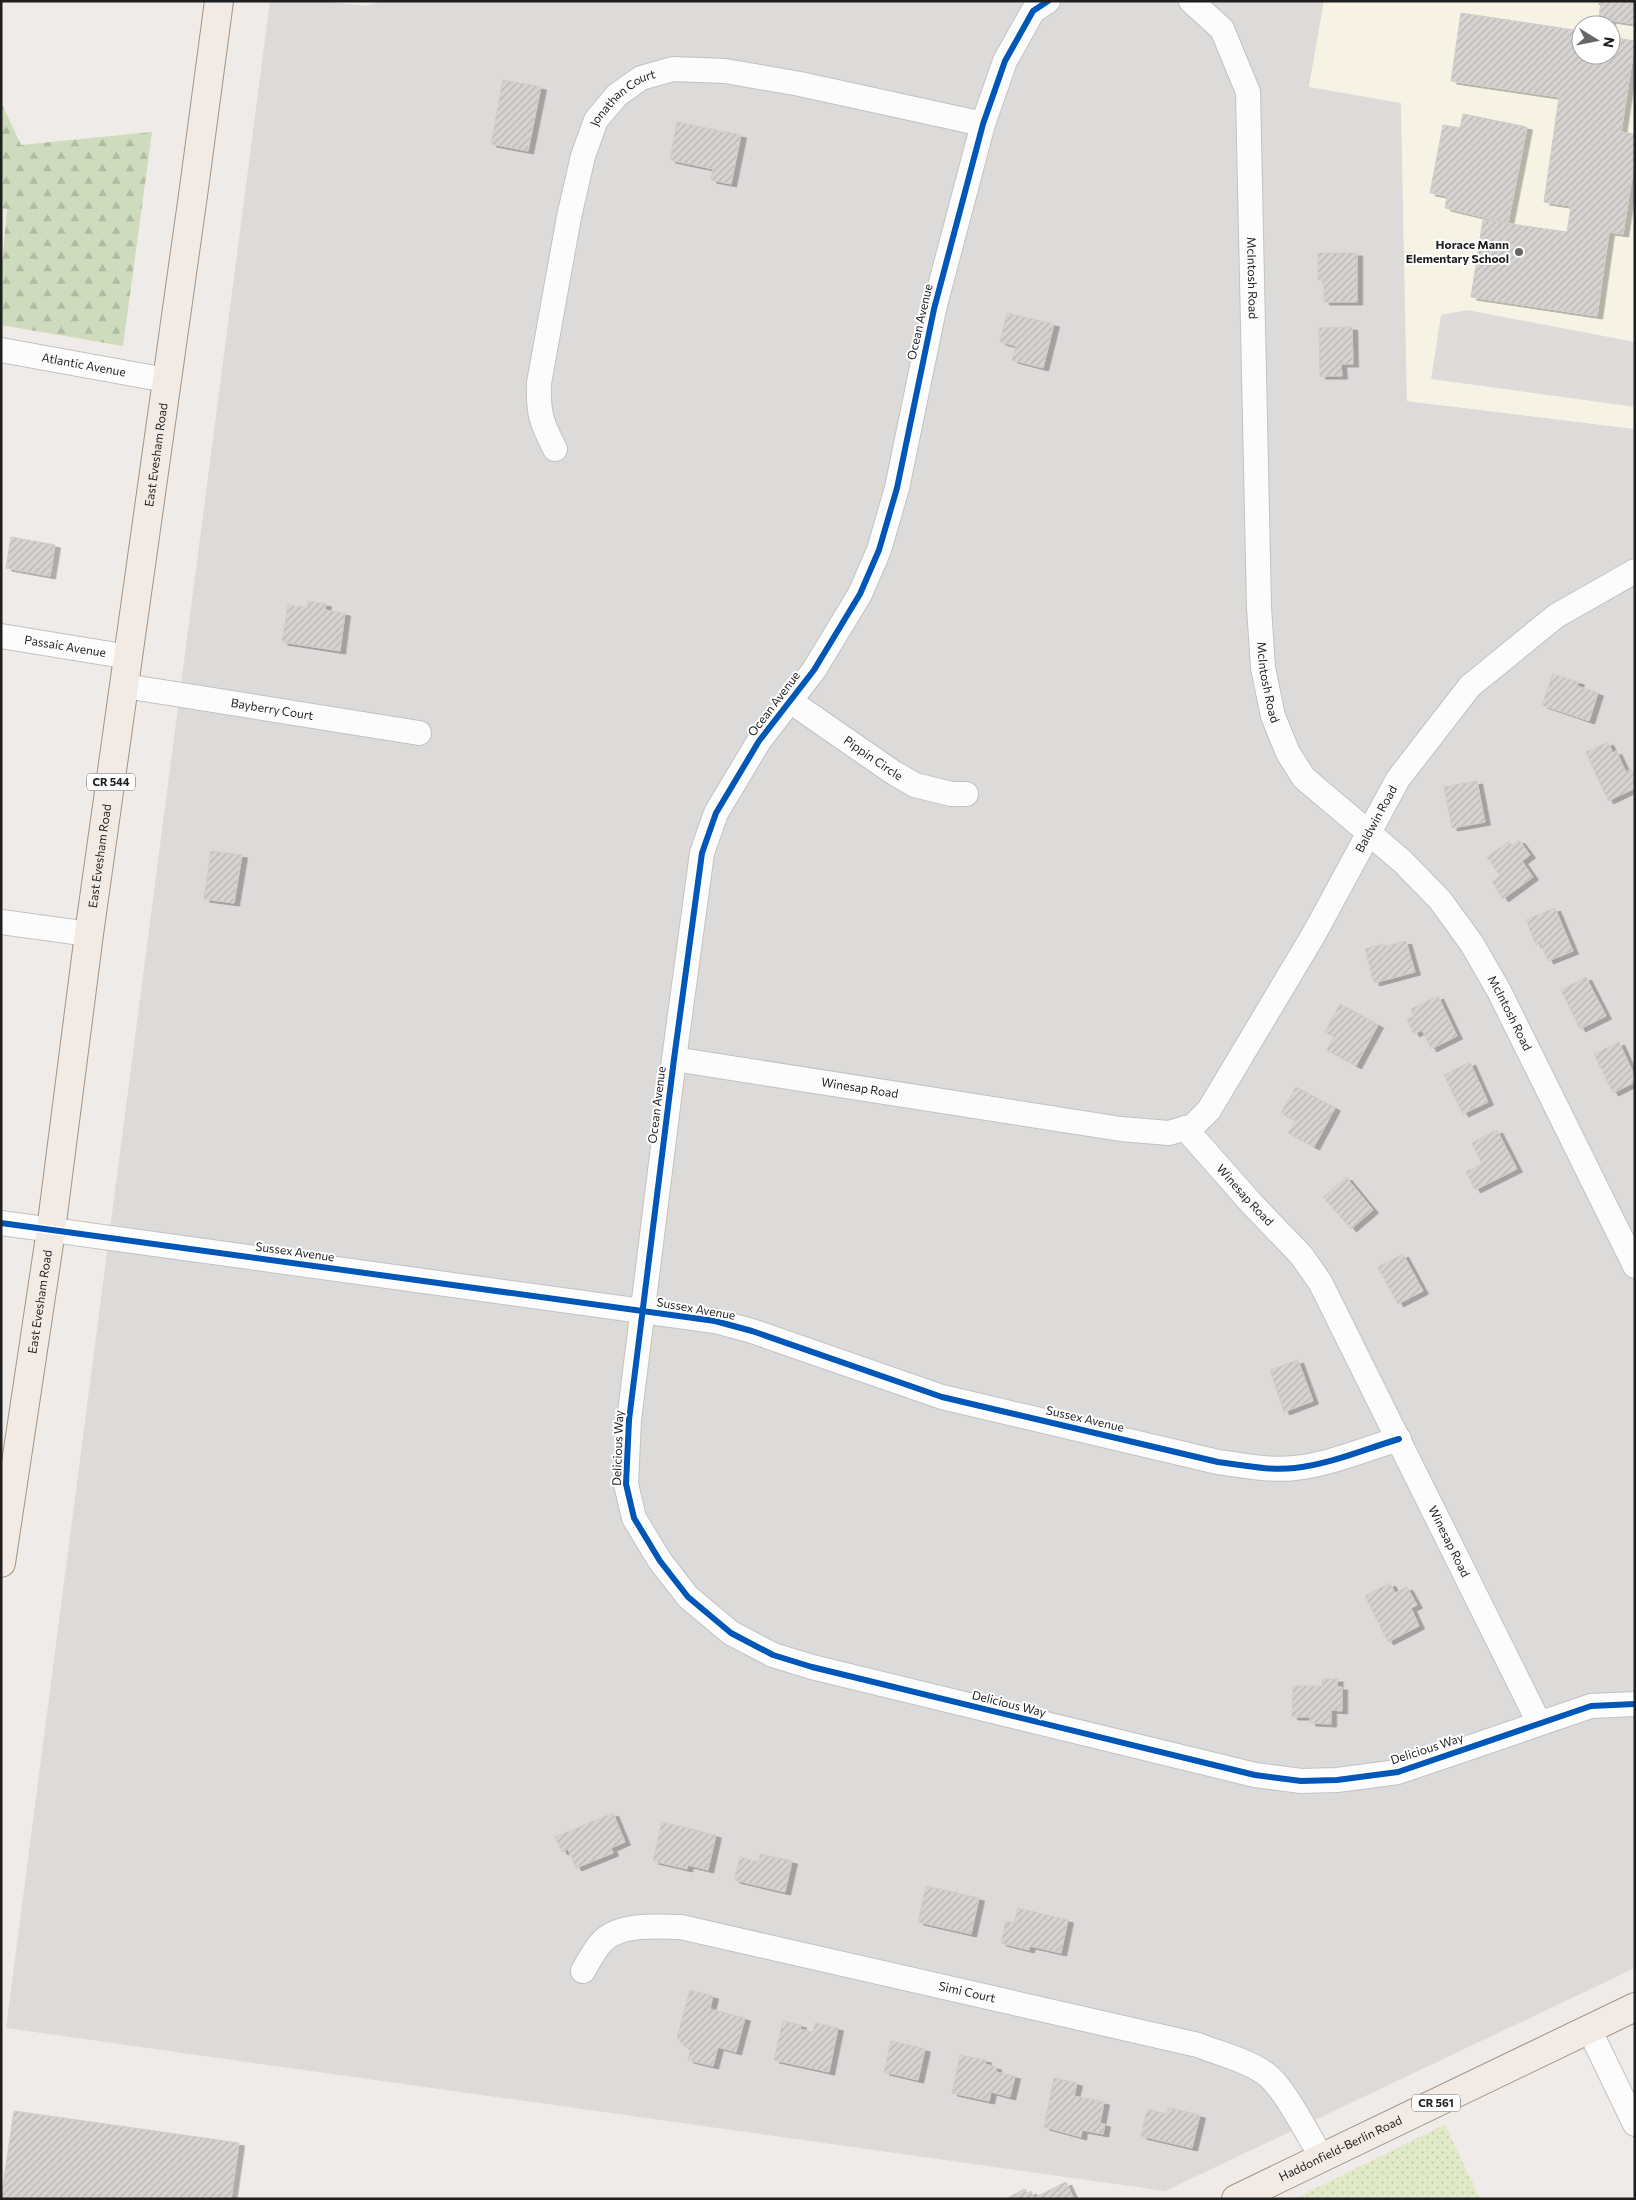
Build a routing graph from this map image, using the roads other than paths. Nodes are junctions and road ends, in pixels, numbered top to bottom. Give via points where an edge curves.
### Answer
1 (219, 1) edge
2 (1048, 1) edge
3 (1191, 1) edge
4 (983, 124) junction
5 (1, 350) edge
6 (166, 380) junction
7 (556, 449) dead end
8 (1635, 571) edge
9 (1, 636) edge
10 (128, 657) junction
11 (125, 686) junction
12 (790, 701) junction
13 (419, 733) dead end
14 (966, 794) dead end
15 (1369, 832) junction
16 (1, 922) edge
17 (89, 934) junction
18 (674, 1059) junction
19 (1185, 1128) junction
20 (1, 1223) edge
21 (51, 1230) junction
22 (1635, 1266) edge
23 (643, 1311) junction
24 (1399, 1439) junction
25 (4, 1522) edge
26 (1, 1563) edge
27 (1635, 1704) edge
28 (1539, 1723) junction
29 (583, 1971) dead end
30 (1635, 2007) edge
31 (1589, 2029) junction
32 (1635, 2124) edge
33 (1322, 2158) junction
34 (1236, 2199) edge

1 - 6 main road, East Evesham Road / CR 544
2 - 4 street via 1033,11 1005,61
3 - 15 street, McIntosh Road via 1222,30 1248,92 1259,607 1263,668 1273,716 1288,753 1304,778
4 - 7 street, Jonathan Court via 725,71 673,70 641,78 617,95 596,120 583,156 541,373 538,410
4 - 12 street, Ocean Avenue via 934,308 897,488 879,550 860,594 814,670
5 - 6 street, Atlantic Avenue
6 - 10 main road, East Evesham Road / CR 544
8 - 15 street, Baldwin Road via 1556,616 1470,686 1398,778
9 - 10 street, Passaic Avenue
10 - 11 main road, East Evesham Road / CR 544
11 - 13 street, Bayberry Court
11 - 17 main road, East Evesham Road / CR 544
12 - 14 street, Pippin Circle via 915,785 951,794
12 - 18 street, Ocean Avenue via 759,741 716,813 702,853
15 - 19 street, Baldwin Road via 1314,934 1209,1110 1192,1126
15 - 22 street, McIntosh Road via 1440,900 1472,944
16 - 17 street
17 - 21 main road, East Evesham Road / CR 544
18 - 19 street, Winesap Road via 1122,1129 1169,1133
18 - 23 street, Ocean Avenue
19 - 24 street, Winesap Road via 1311,1268
20 - 21 street, Sussex Avenue
21 - 23 street, Sussex Avenue
21 - 25 main road, East Evesham Road / CR 544
23 - 24 street, Sussex Avenue via 715,1321 752,1331 942,1398 1226,1463 1258,1468 1294,1468 1321,1464
23 - 28 street, Delicious Way via 629,1420 626,1484 634,1518 660,1561 688,1597 731,1633 773,1655 1255,1776 1302,1781 1398,1772
24 - 28 street, Winesap Road
25 - 26 main road, East Evesham Road / CR 544
27 - 28 street, Delicious Way via 1592,1706
29 - 33 street, Simi Court via 605,1939 623,1930 681,1927 1198,2046 1266,2074 1278,2086
30 - 31 main road, Haddonfield-Berlin Road / CR 561
31 - 32 street
31 - 33 main road, Haddonfield-Berlin Road / CR 561
33 - 34 main road, Haddonfield-Berlin Road / CR 561

